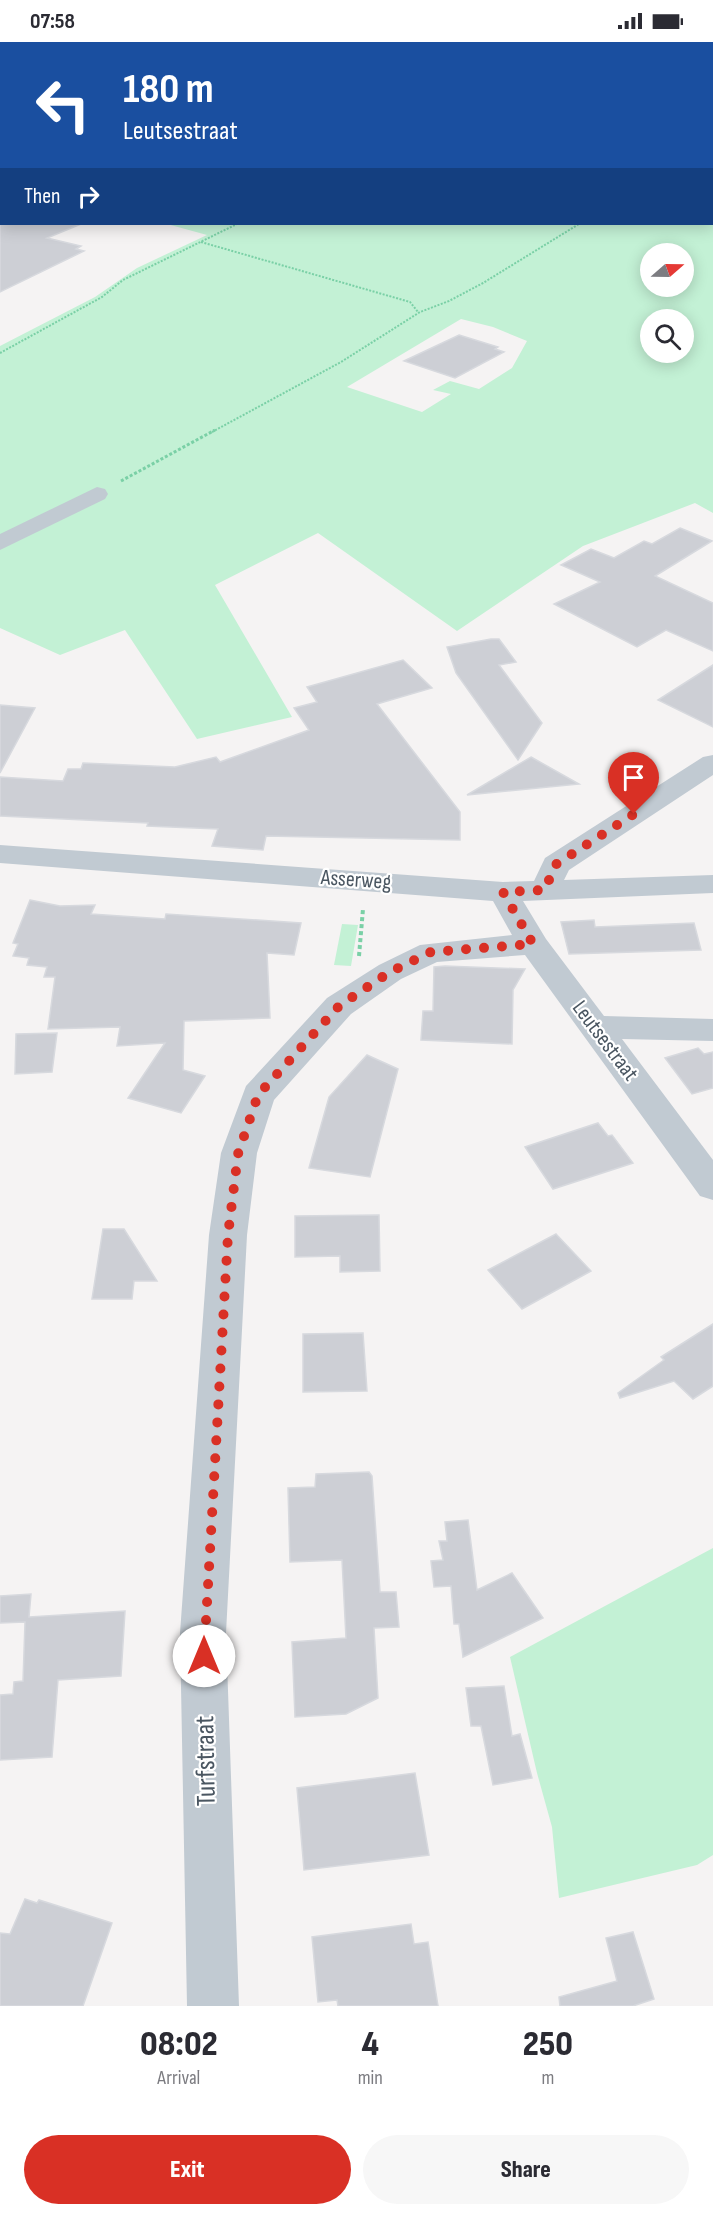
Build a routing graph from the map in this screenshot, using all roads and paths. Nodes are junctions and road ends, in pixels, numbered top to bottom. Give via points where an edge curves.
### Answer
1 (235, 225) edge
2 (577, 225) edge
3 (200, 242) junction
4 (418, 312) junction
5 (0, 353) edge
6 (97, 494) joint
7 (0, 543) edge
8 (713, 763) edge
9 (0, 854) edge
10 (366, 880) junction
11 (713, 884) edge
12 (545, 890) junction
13 (503, 892) junction
14 (533, 944) junction
15 (355, 995) junction
16 (594, 1027) junction
17 (713, 1030) edge
18 (713, 1186) edge
19 (213, 2006) edge

1 - 3 path
2 - 4 path via 479,287
3 - 4 path via 351,283 410,302
3 - 5 path via 123,280 102,297
4 - 6 path via 341,362
6 - 7 street
8 - 12 street via 555,865
9 - 10 street, Asserweg
10 - 13 street, Asserweg
10 - 15 path
11 - 12 street, Asserweg
12 - 13 street, Asserweg
13 - 14 street, Leutsestraat
14 - 15 street, Turfstraat via 431,952
14 - 16 street, Leutsestraat
15 - 19 street, Turfstraat via 339,1006 258,1095 238,1154 228,1235 203,1633
16 - 17 street
16 - 18 street, Leutsestraat

